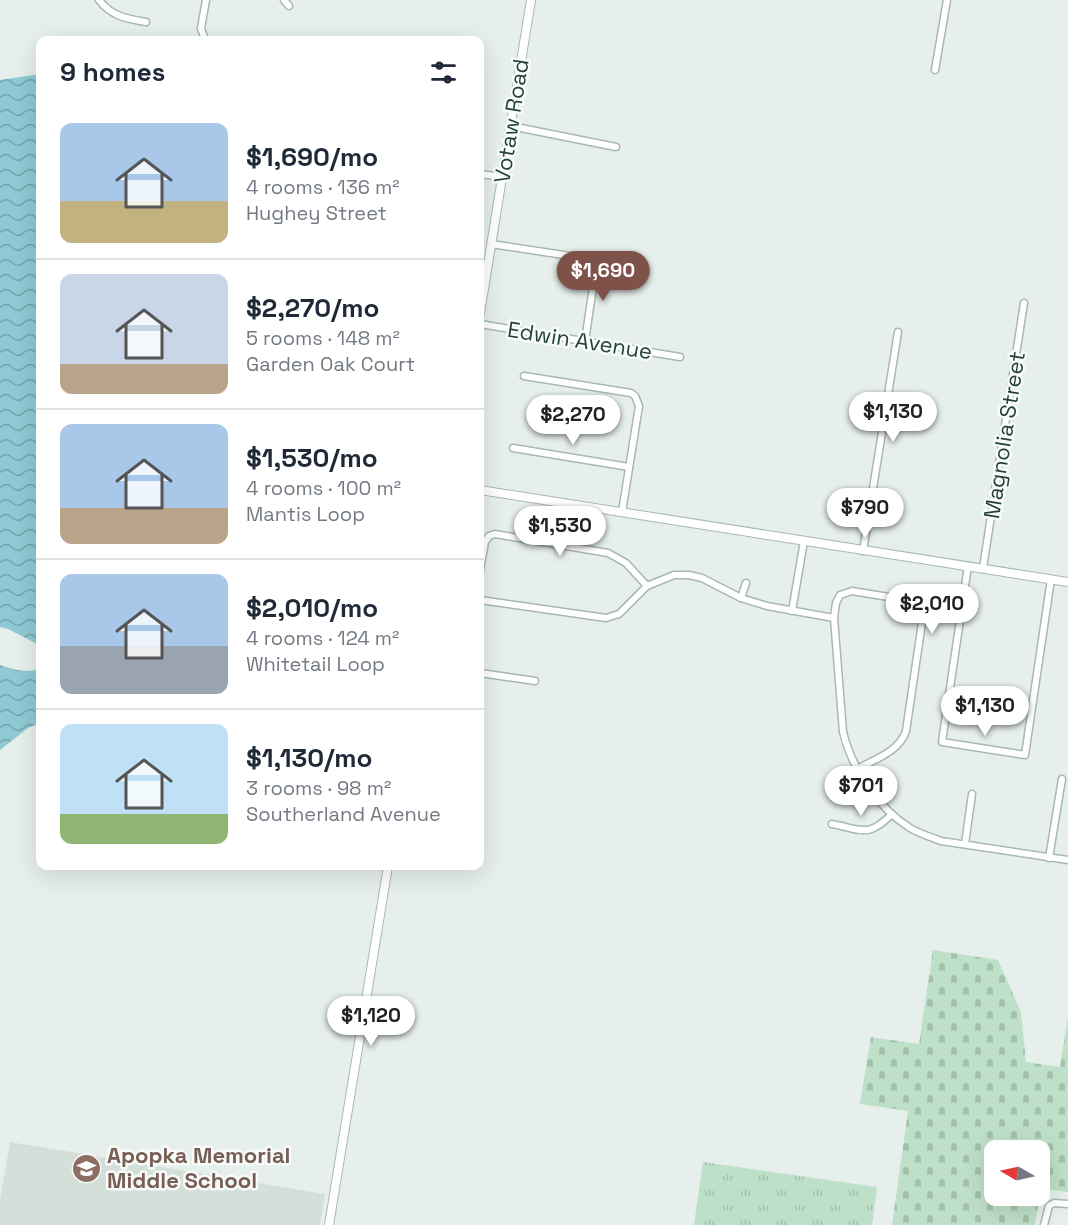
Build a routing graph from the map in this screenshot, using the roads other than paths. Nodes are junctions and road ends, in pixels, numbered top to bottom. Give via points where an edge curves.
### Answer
1 (99, 0) edge
2 (206, 0) edge
3 (284, 0) edge
4 (531, 0) edge
5 (947, 0) edge
6 (289, 6) dead end
7 (146, 22) dead end
8 (204, 36) edge
9 (935, 70) dead end
10 (511, 126) junction
11 (616, 147) dead end
12 (484, 175) edge
13 (502, 177) junction
14 (491, 244) junction
15 (484, 288) edge
16 (1024, 303) dead end
17 (484, 325) edge
18 (898, 332) dead end
19 (585, 341) junction
20 (680, 357) dead end
21 (524, 376) dead end
22 (513, 448) dead end
23 (629, 467) junction
24 (484, 491) edge
25 (622, 512) junction
26 (804, 541) junction
27 (484, 548) edge
28 (863, 551) junction
29 (968, 566) junction
30 (983, 568) junction
31 (1052, 579) junction
32 (1068, 582) edge
33 (746, 583) dead end
34 (647, 586) junction
35 (741, 598) junction
36 (484, 601) edge
37 (792, 611) junction
38 (834, 618) junction
39 (484, 673) edge
40 (535, 681) dead end
41 (857, 769) junction
42 (1062, 779) dead end
43 (972, 794) dead end
44 (892, 814) junction
45 (832, 824) dead end
46 (965, 844) junction
47 (1049, 858) junction
48 (1068, 861) edge
49 (387, 870) edge
50 (1068, 1204) edge
51 (329, 1225) edge
52 (1044, 1225) edge

1 - 7 street via 116,16
2 - 8 street via 201,28
3 - 6 street
4 - 10 street, Votaw Road
5 - 9 street
10 - 11 street
10 - 13 street, Votaw Road
12 - 13 street
13 - 14 street, Votaw Road
14 - 15 street, Votaw Road
14 - 19 street via 597,260
16 - 30 street, Magnolia Street
17 - 19 street, Edwin Avenue
18 - 28 street
19 - 20 street, Edwin Avenue
21 - 23 street via 635,396 639,406
22 - 23 street
23 - 25 street
24 - 25 street
25 - 26 street
26 - 28 street
26 - 37 street
27 - 34 street via 489,536 495,534 608,553 627,562
28 - 29 street
29 - 30 street
29 - 31 street via 942,742 1025,755
30 - 31 street
31 - 32 street
33 - 35 street
34 - 35 street via 674,575 689,575
34 - 36 street via 620,614 606,618
35 - 37 street
37 - 38 street
38 - 41 street via 843,732
38 - 41 street via 840,595 852,591 913,601 922,608 902,742
39 - 40 street
41 - 44 street
42 - 47 street
43 - 46 street
44 - 45 street via 879,827 869,830
44 - 46 street via 923,834
46 - 47 street
47 - 48 street
49 - 51 street
50 - 52 street via 1049,1206

